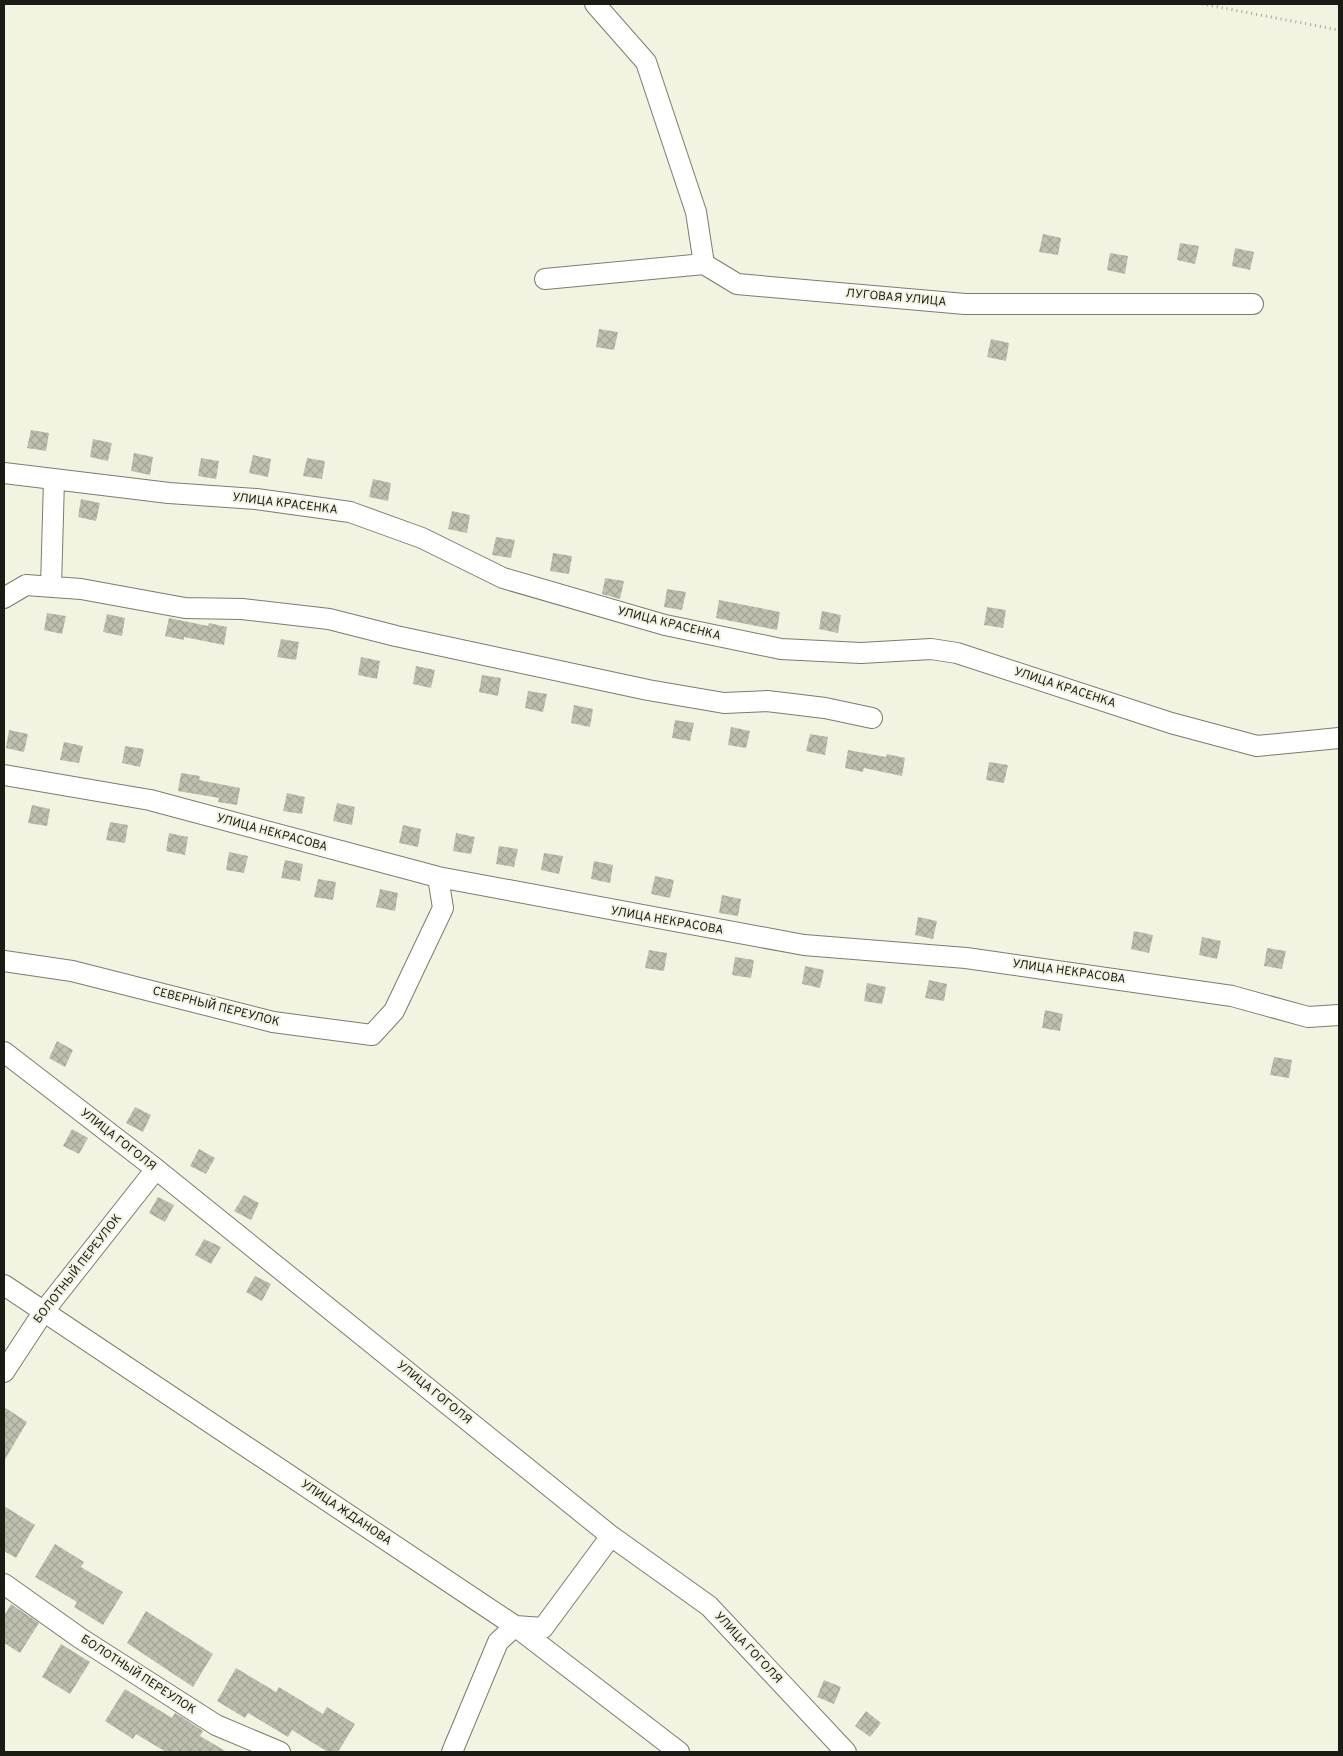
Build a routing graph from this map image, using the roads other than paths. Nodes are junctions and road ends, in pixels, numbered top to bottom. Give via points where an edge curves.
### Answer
1 (595, 4) edge
2 (704, 264) junction
3 (545, 279) dead end
4 (1253, 304) dead end
5 (4, 473) edge
6 (54, 480) junction
7 (51, 587) junction
8 (4, 598) edge
9 (872, 718) dead end
10 (1339, 738) edge
11 (4, 775) edge
12 (438, 877) junction
13 (4, 961) edge
14 (1339, 1015) edge
15 (4, 1052) edge
16 (156, 1169) junction
17 (4, 1285) edge
18 (44, 1311) junction
19 (4, 1372) edge
20 (611, 1536) junction
21 (4, 1584) edge
22 (515, 1626) junction
23 (280, 1752) edge
24 (452, 1752) edge
25 (679, 1752) edge
26 (846, 1752) edge

1 - 2 street via 646,62 696,212
2 - 3 street
2 - 4 street, ЛУГОВАЯ УЛИЦА via 738,284 965,304
5 - 6 street, УЛИЦА КРАСЕНКА
6 - 7 street
6 - 10 street, УЛИЦА КРАСЕНКА via 256,499 350,512 422,538 503,578 665,625 781,649 861,652 931,649 957,653 1171,723 1257,746
7 - 8 street via 26,585
7 - 9 street via 81,589 185,608 242,609 329,619 648,690 724,703 767,701 825,708
11 - 12 street, УЛИЦА НЕКРАСОВА via 150,800
12 - 13 street, СЕВЕРНЫЙ ПЕРЕУЛОК via 443,908 394,1011 372,1035 273,1022 72,971
12 - 14 street, УЛИЦА НЕКРАСОВА via 804,945 966,958 1232,996 1308,1017
15 - 16 street, УЛИЦА ГОГОЛЯ
16 - 18 street, БОЛОТНЫЙ ПЕРЕУЛОК
16 - 20 street, УЛИЦА ГОГОЛЯ
17 - 18 street, УЛИЦА ЖДАНОВА
18 - 19 street, БОЛОТНЫЙ ПЕРЕУЛОК
18 - 22 street, УЛИЦА ЖДАНОВА
20 - 22 street via 543,1628
20 - 26 street, УЛИЦА ГОГОЛЯ via 708,1606
21 - 23 street, БОЛОТНЫЙ ПЕРЕУЛОК via 80,1638 216,1725
22 - 24 street via 498,1642
22 - 25 street, УЛИЦА ЖДАНОВА

